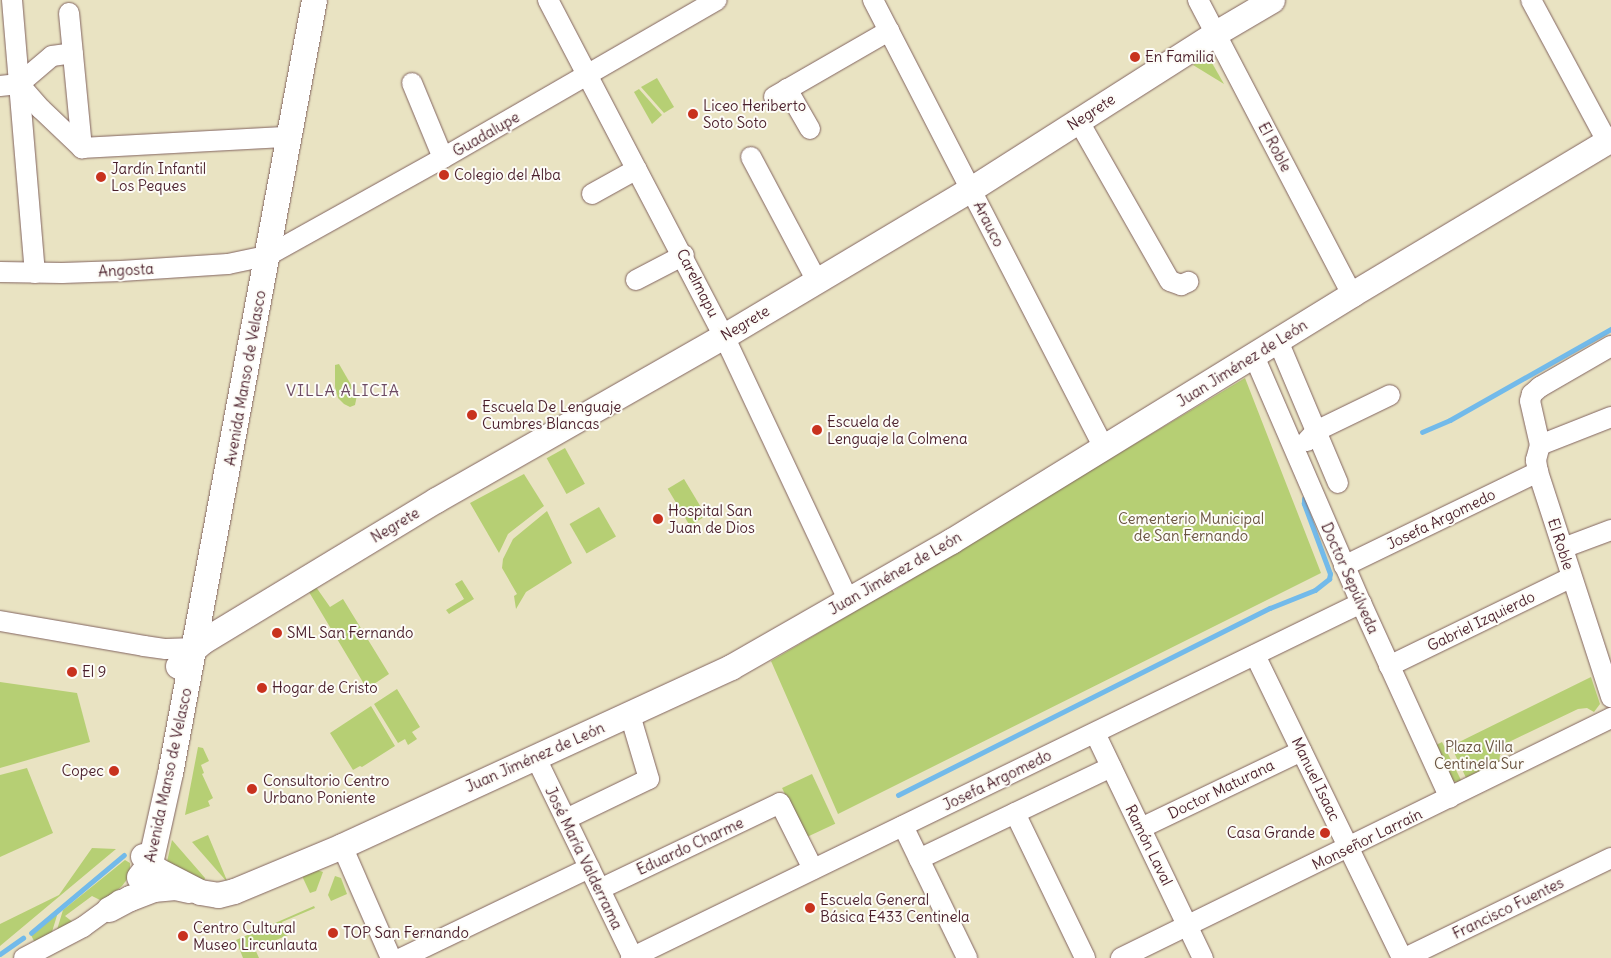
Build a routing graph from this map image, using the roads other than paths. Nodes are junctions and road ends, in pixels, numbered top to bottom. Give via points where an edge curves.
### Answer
1 (12, 0) edge
2 (300, 0) edge
3 (314, 0) edge
4 (548, 0) edge
5 (717, 0) edge
6 (873, 0) edge
7 (1198, 0) edge
8 (1272, 0) edge
9 (1531, 0) edge
10 (69, 13) dead end
11 (889, 31) junction
12 (1216, 33) junction
13 (73, 53) junction
14 (588, 76) junction
15 (412, 83) dead end
16 (10, 85) edge
17 (1078, 120) junction
18 (810, 129) dead end
19 (281, 138) junction
20 (1609, 140) edge
21 (82, 148) junction
22 (751, 157) dead end
23 (443, 158) junction
24 (637, 169) junction
25 (971, 189) junction
26 (592, 194) dead end
27 (684, 255) junction
28 (259, 258) junction
29 (0, 272) edge
30 (35, 273) junction
31 (636, 280) dead end
32 (817, 281) junction
33 (1188, 282) dead end
34 (1352, 294) junction
35 (724, 336) junction
36 (1278, 341) junction
37 (1611, 346) edge
38 (1254, 356) junction
39 (1390, 395) dead end
40 (1611, 417) edge
41 (1316, 431) junction
42 (1540, 445) junction
43 (1104, 448) junction
44 (1296, 453) junction
45 (1538, 472) junction
46 (1338, 483) dead end
47 (1611, 530) edge
48 (1562, 548) junction
49 (1344, 566) junction
50 (1572, 577) junction
51 (848, 600) junction
52 (1361, 603) junction
53 (0, 621) edge
54 (193, 645) junction
55 (1255, 654) junction
56 (1604, 655) edge
57 (1390, 666) junction
58 (1611, 697) edge
59 (630, 716) junction
60 (1611, 718) edge
61 (1095, 732) junction
62 (1302, 751) junction
63 (536, 758) junction
64 (1111, 767) junction
65 (1450, 798) junction
66 (1015, 813) junction
67 (566, 819) junction
68 (903, 826) junction
69 (1140, 828) junction
70 (342, 846) junction
71 (1349, 848) junction
72 (1611, 858) edge
73 (919, 859) junction
74 (144, 866) junction
75 (589, 868) junction
76 (813, 869) junction
77 (600, 890) junction
78 (200, 892) junction
79 (109, 909) junction
80 (1187, 926) junction
81 (24, 958) edge
82 (391, 958) edge
83 (402, 958) edge
84 (632, 958) edge
85 (967, 958) edge
86 (1085, 958) edge
87 (1121, 958) edge
88 (1203, 958) edge
89 (1403, 958) edge

1 - 16 street
2 - 19 main road, Avenida Manso de Velasco
3 - 19 main road, Avenida Manso de Velasco
4 - 14 street, Carelmapu
5 - 14 street, Guadalupe
6 - 11 street, Arauco
7 - 12 street, El Roble
8 - 12 main road, Negrete
9 - 20 street
10 - 13 street
11 - 18 street via 781,93
11 - 25 street, Arauco
12 - 17 main road, Negrete
12 - 34 street, El Roble
13 - 16 street via 52,56
13 - 21 street
14 - 23 street, Guadalupe
14 - 24 street, Carelmapu
15 - 23 street
16 - 21 street
16 - 30 street
17 - 25 main road, Negrete
17 - 33 street via 1170,281 1181,286
19 - 21 street
19 - 28 main road, Avenida Manso de Velasco
20 - 34 main road, Juan Jiménez de León
22 - 32 street
23 - 28 street, Guadalupe
24 - 26 street
24 - 27 street, Carelmapu
25 - 32 main road, Negrete
25 - 43 street, Arauco
27 - 31 street
27 - 35 street, Carelmapu
28 - 30 street, Angosta via 121,271
28 - 54 main road, Avenida Manso de Velasco
29 - 30 street, Angosta
32 - 35 main road, Negrete
34 - 36 main road, Juan Jiménez de León
35 - 51 street, Carelmapu
35 - 54 main road, Negrete via 501,462
36 - 38 main road, Juan Jiménez de León
36 - 41 street
37 - 42 street, El Roble via 1535,391 1530,401
38 - 43 main road, Juan Jiménez de León
38 - 44 street, Doctor Sepúlveda
39 - 41 street
40 - 42 street
41 - 44 street
41 - 46 street
42 - 45 street, El Roble via 1536,460
43 - 51 main road, Juan Jiménez de León
44 - 49 street, Doctor Sepúlveda
45 - 48 street, El Roble
45 - 49 street, Josefa Argomedo
47 - 48 street
48 - 50 street, El Roble
49 - 52 street, Doctor Sepúlveda
50 - 56 street, El Roble
50 - 57 street, Gabriel Izquierdo
51 - 59 main road, Juan Jiménez de León via 754,656
52 - 55 street, Josefa Argomedo
52 - 57 street, Doctor Sepúlveda
53 - 54 street via 144,646
54 - 74 main road, Avenida Manso de Velasco
55 - 61 street, Josefa Argomedo
55 - 62 street, Manuel Isaac
56 - 58 street, El Roble
57 - 65 street, Doctor Sepúlveda
59 - 63 main road, Juan Jiménez de León
59 - 67 street via 649,779
60 - 65 street, Monseñor Larraín
61 - 64 street, Ramón Laval
61 - 68 street, Josefa Argomedo
62 - 69 street, Doctor Maturana
62 - 71 street, Manuel Isaac
63 - 67 street, José María Valderrama
63 - 70 main road, Juan Jiménez de León
64 - 66 street
64 - 69 street, Ramón Laval
65 - 71 street, Monseñor Larraín
66 - 73 street
66 - 86 street
67 - 75 street, José María Valderrama
68 - 73 street
68 - 76 street, Josefa Argomedo
69 - 80 street, Ramón Laval
70 - 78 main road, Juan Jiménez de León via 234,891 218,895
70 - 82 street
71 - 80 street, Monseñor Larraín
71 - 89 street, Manuel Isaac
72 - 89 street, Francisco Fuentes
73 - 85 street
74 - 78 main road, Juan Jiménez de León
74 - 79 street via 128,892
75 - 77 street, José María Valderrama
75 - 83 street
76 - 77 street, Eduardo Charme via 780,803
76 - 84 street, Josefa Argomedo
77 - 84 street, José María Valderrama
78 - 79 main road via 175,887 153,889
79 - 81 street via 83,927
80 - 87 street, Monseñor Larraín
80 - 88 street, Ramón Laval

